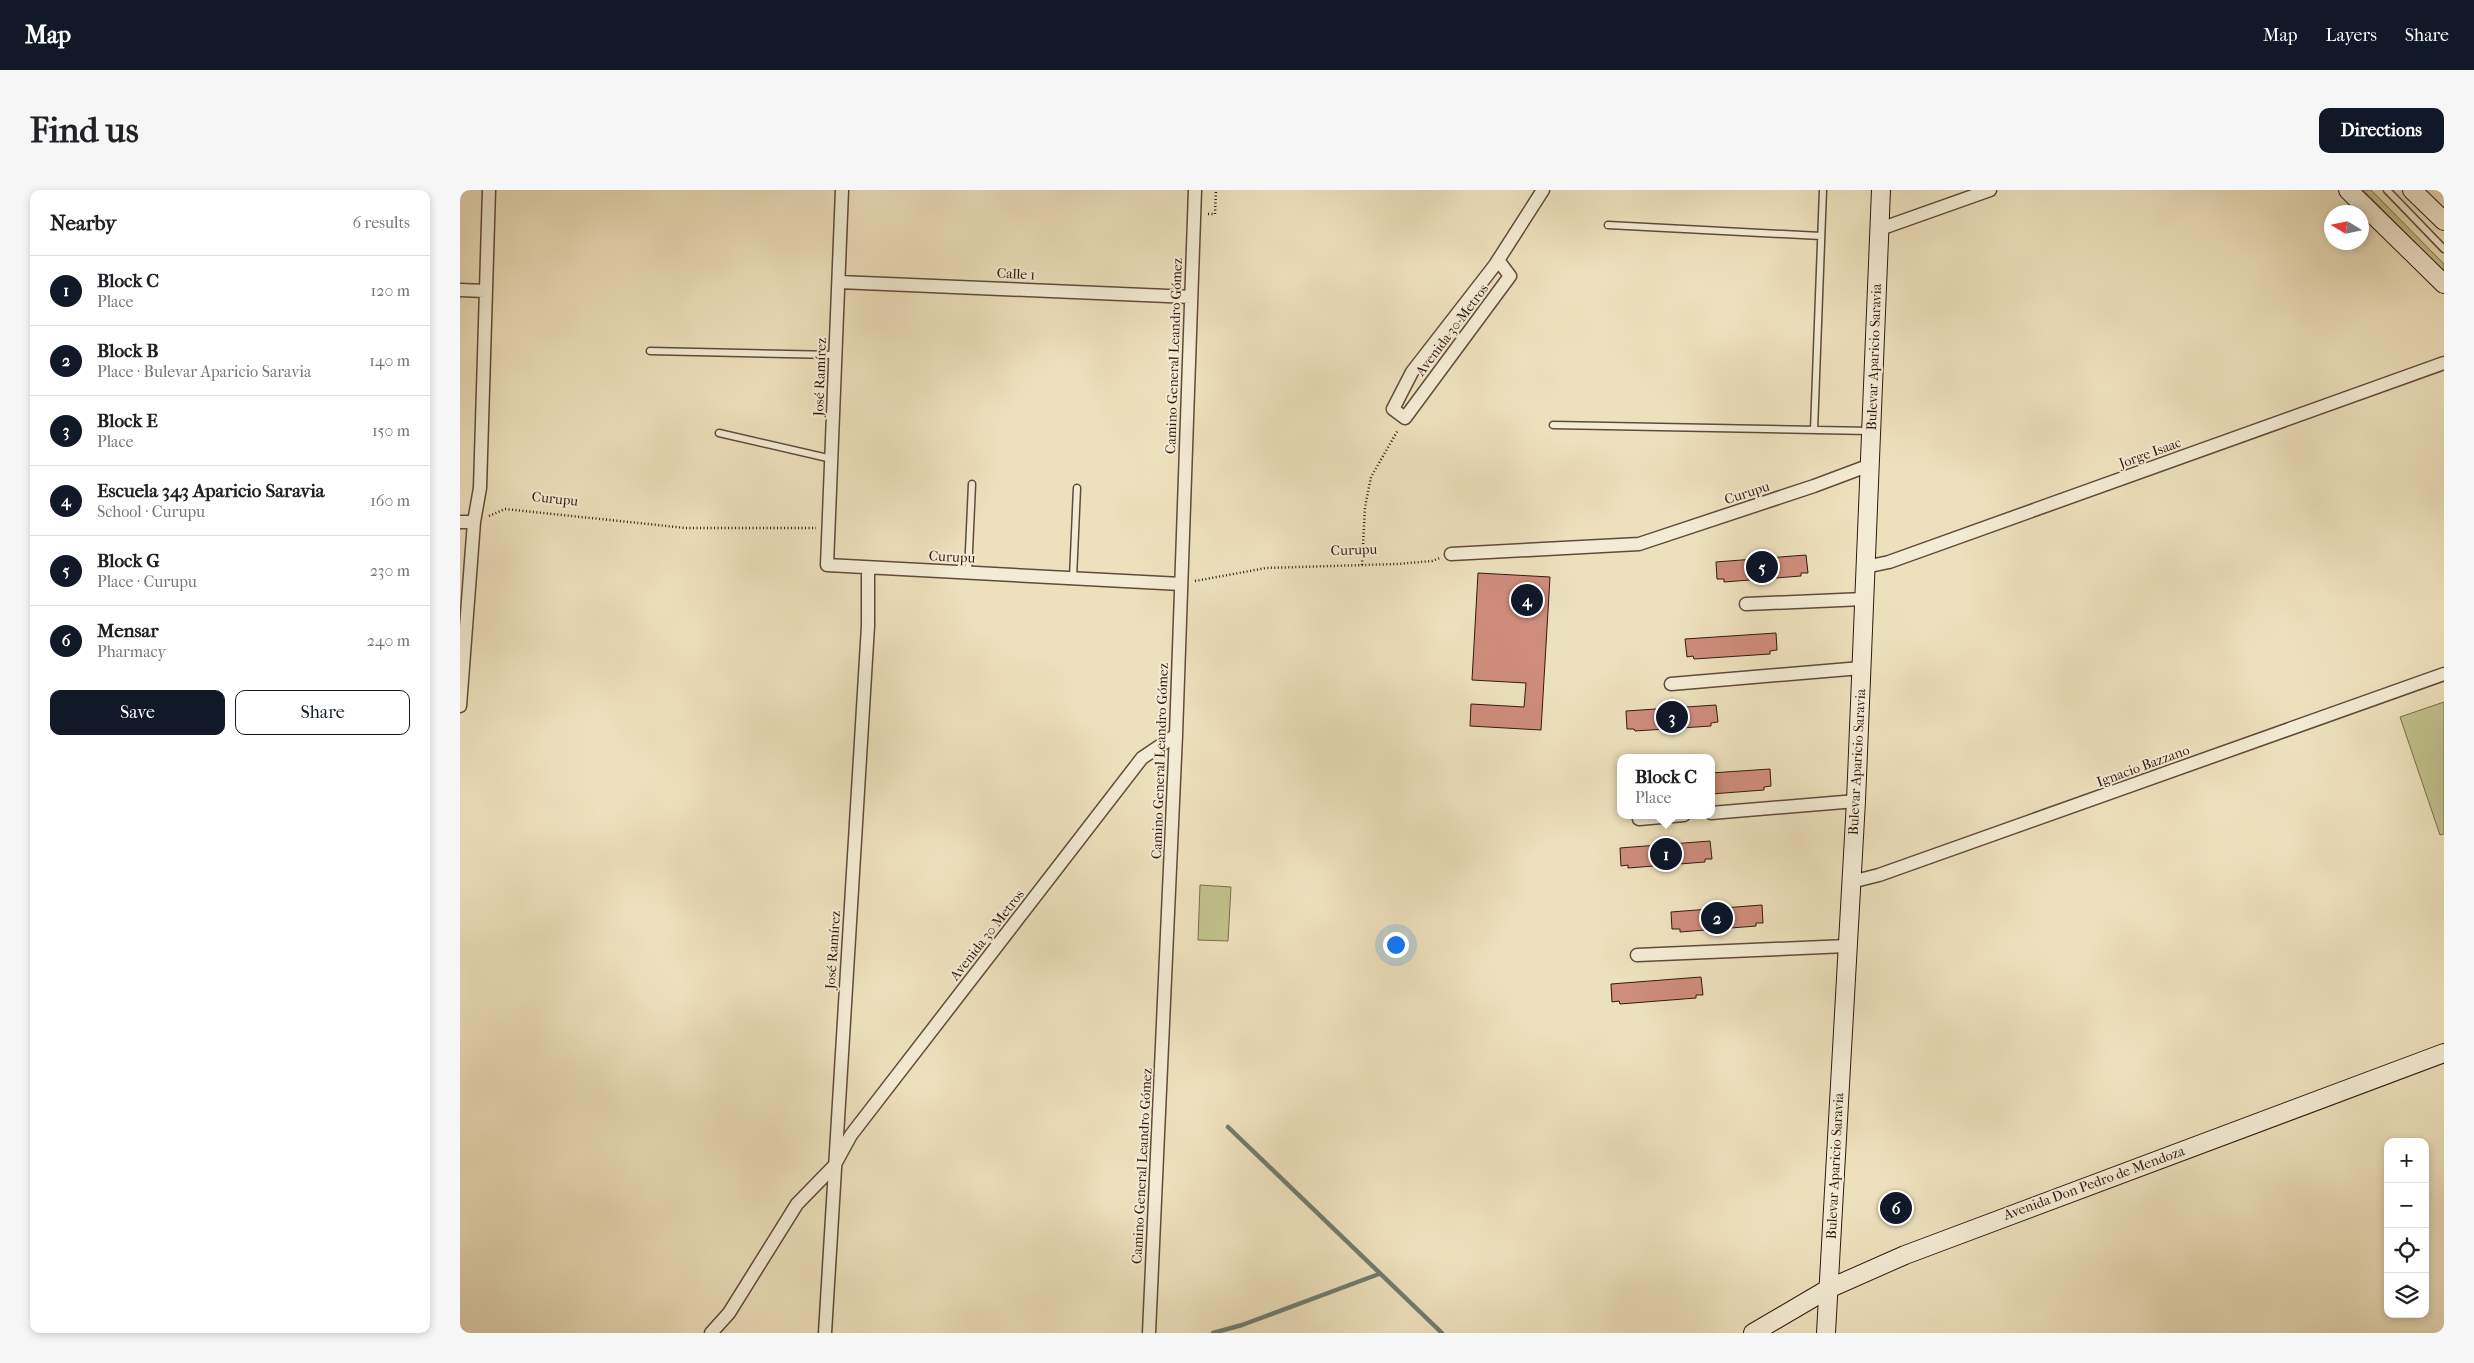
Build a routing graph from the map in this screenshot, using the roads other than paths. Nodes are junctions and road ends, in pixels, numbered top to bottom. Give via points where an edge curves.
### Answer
1 (489, 190) edge
2 (842, 190) edge
3 (1195, 190) edge
4 (1543, 190) edge
5 (1823, 190) edge
6 (1881, 190) edge
7 (1990, 190) edge
8 (2348, 190) edge
9 (2387, 190) edge
10 (2412, 190) edge
11 (2444, 221) edge
12 (1608, 225) dead end
13 (1880, 230) junction
14 (1821, 236) junction
15 (2444, 249) edge
16 (1498, 260) junction
17 (839, 282) junction
18 (2444, 284) edge
19 (460, 290) edge
20 (485, 291) junction
21 (1191, 297) junction
22 (650, 351) dead end
23 (836, 355) junction
24 (2444, 363) edge
25 (1553, 425) dead end
26 (1814, 430) junction
27 (1871, 431) junction
28 (719, 433) dead end
29 (832, 458) junction
30 (1870, 465) junction
31 (972, 484) dead end
32 (1077, 488) dead end
33 (460, 522) edge
34 (474, 522) junction
35 (1450, 554) road end
36 (827, 565) joint
37 (1865, 567) junction
38 (868, 568) junction
39 (968, 573) junction
40 (1073, 578) junction
41 (1181, 584) junction
42 (1864, 599) junction
43 (1746, 604) dead end
44 (1861, 668) junction
45 (2444, 674) edge
46 (1671, 684) dead end
47 (460, 706) edge
48 (1176, 736) junction
49 (1856, 801) junction
50 (1715, 813) edge
51 (1851, 882) junction
52 (1847, 946) junction
53 (1637, 955) dead end
54 (2444, 1053) edge
55 (834, 1166) junction
56 (1828, 1289) junction
57 (710, 1333) edge
58 (825, 1333) edge
59 (1149, 1333) edge
60 (1753, 1333) edge
61 (1826, 1333) edge

1 - 20 street
2 - 17 street, José Ramírez
3 - 21 street, Camino General Leandro Gómez
4 - 16 street, Avenida 30 Metros
5 - 14 lane
6 - 13 street, Bulevar Aparicio Saravia
7 - 13 street
8 - 18 street
9 - 15 lane
10 - 11 street
12 - 14 lane
13 - 27 street, Bulevar Aparicio Saravia
14 - 26 lane
16 - 16 street, Avenida 30 Metros via 1412,372 1394,409 1405,418 1510,276
17 - 21 street, Calle 1
17 - 23 street, José Ramírez
19 - 20 street
20 - 34 street via 480,488
21 - 41 street, Camino General Leandro Gómez
22 - 23 lane
23 - 29 street, José Ramírez
24 - 37 street, Jorge Isaac via 1888,562
25 - 26 lane
26 - 27 lane
27 - 30 street, Bulevar Aparicio Saravia
28 - 29 lane
29 - 36 street, José Ramírez
30 - 35 street, Curupu via 1639,544
30 - 37 street, Bulevar Aparicio Saravia
31 - 39 lane
32 - 40 lane
33 - 34 street
34 - 47 street
36 - 38 street, Curupu
37 - 42 street, Bulevar Aparicio Saravia
38 - 39 street, Curupu
38 - 55 street, José Ramírez via 868,626
39 - 40 street, Curupu
40 - 41 street, Curupu
41 - 48 street, Camino General Leandro Gómez
42 - 43 street
42 - 44 street, Bulevar Aparicio Saravia
44 - 46 street
44 - 49 street, Bulevar Aparicio Saravia
45 - 51 street, Ignacio Bazzano via 1879,876
48 - 55 street, Avenida 30 Metros via 1142,758 851,1135
48 - 59 street, Camino General Leandro Gómez
49 - 50 street
49 - 51 street, Bulevar Aparicio Saravia
51 - 52 street, Bulevar Aparicio Saravia
52 - 53 street
52 - 56 street, Bulevar Aparicio Saravia
54 - 56 street, Avenida Don Pedro de Mendoza via 2011,1214
55 - 57 street via 797,1204 729,1313
55 - 58 street, José Ramírez
56 - 60 street, Avenida Don Pedro de Mendoza
56 - 61 street, Bulevar Aparicio Saravia

